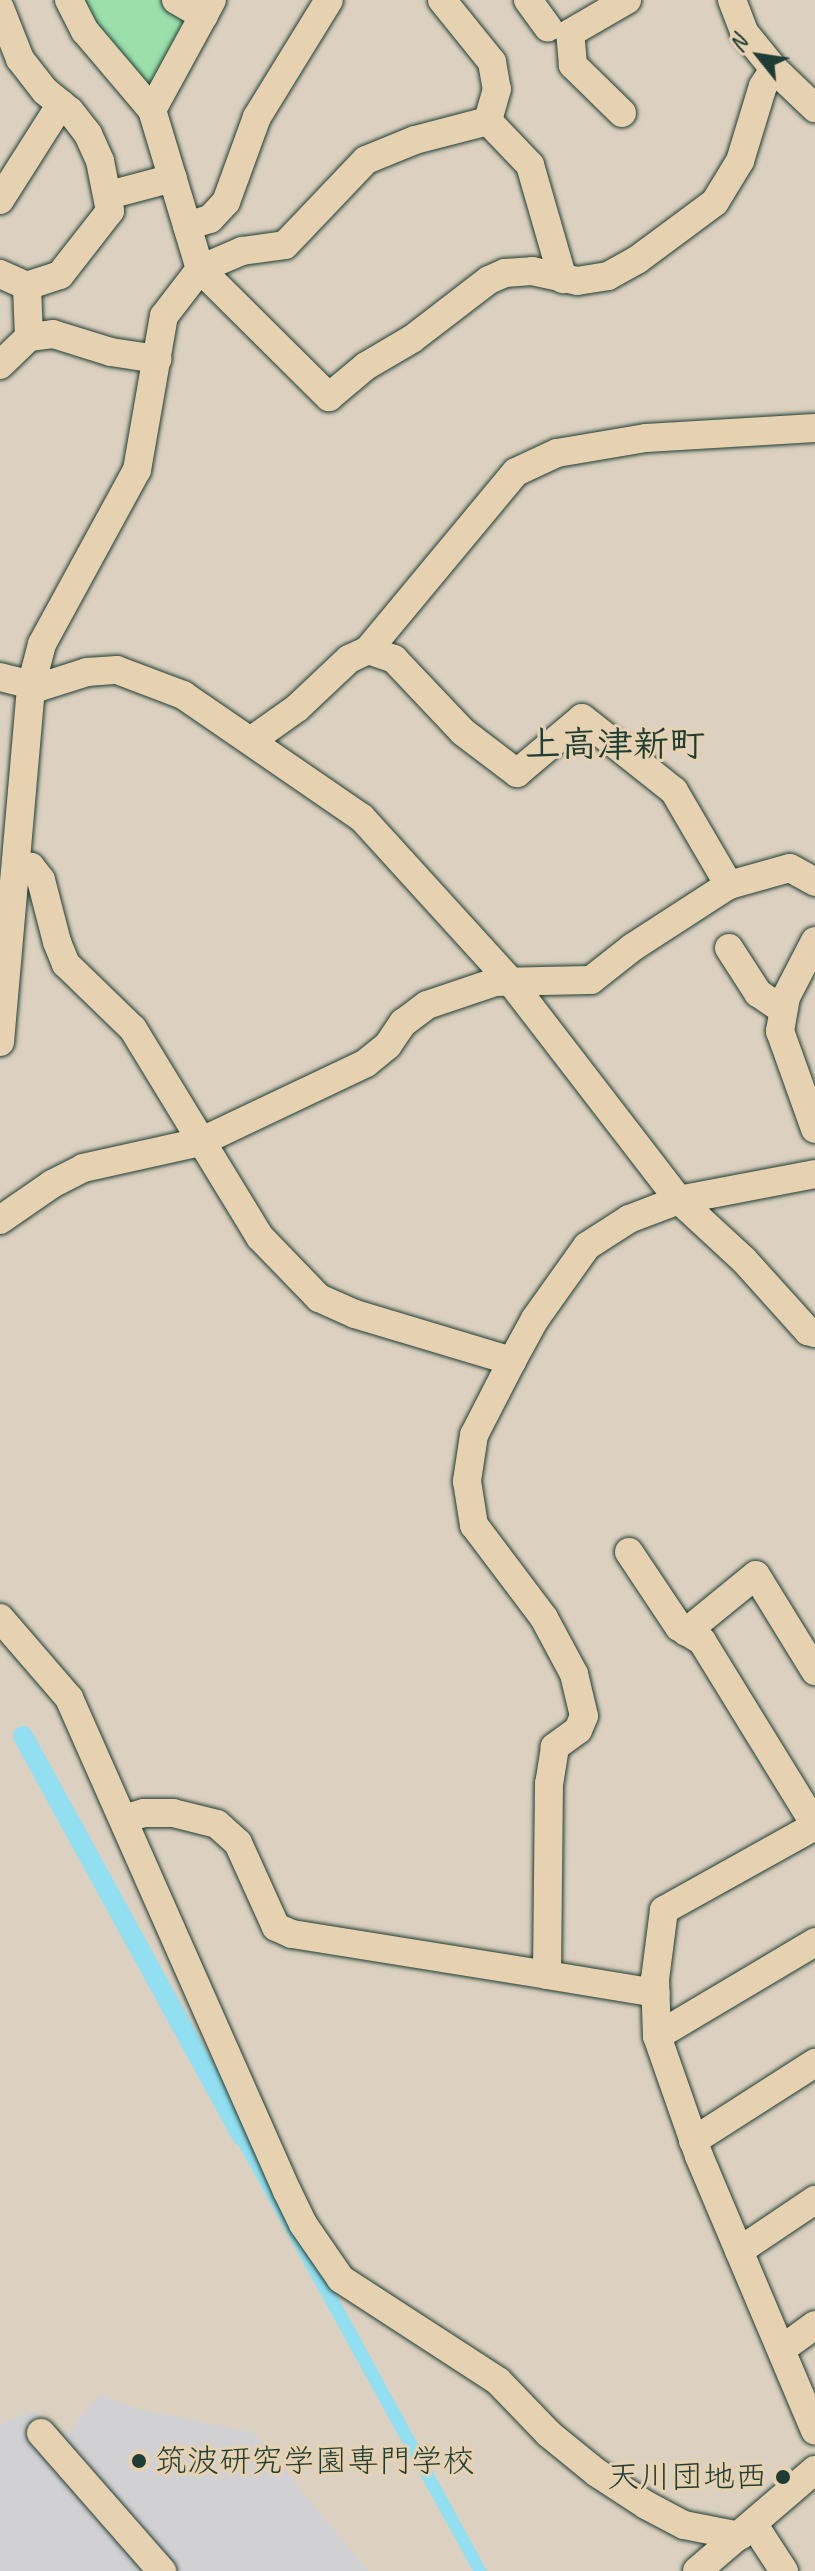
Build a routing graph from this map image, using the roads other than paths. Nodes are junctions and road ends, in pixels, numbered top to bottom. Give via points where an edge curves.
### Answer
1 (69, 0) edge
2 (176, 0) edge
3 (329, 0) edge
4 (442, 0) edge
5 (528, 0) edge
6 (627, 0) edge
7 (732, 0) edge
8 (208, 8) edge
9 (2, 21) edge
10 (548, 28) dead end
11 (774, 69) junction
12 (61, 104) junction
13 (815, 108) edge
14 (152, 110) junction
15 (622, 113) dead end
16 (488, 121) junction
17 (173, 178) junction
18 (109, 195) junction
19 (0, 200) edge
20 (187, 226) junction
21 (200, 269) junction
22 (0, 274) edge
23 (563, 279) junction
24 (27, 286) junction
25 (29, 337) junction
26 (157, 359) junction
27 (0, 365) edge
28 (815, 428) edge
29 (368, 650) junction
30 (0, 677) edge
31 (31, 686) junction
32 (252, 740) junction
33 (17, 865) junction
34 (815, 882) edge
35 (729, 885) junction
36 (815, 941) edge
37 (729, 948) dead end
38 (511, 982) junction
39 (783, 1010) junction
40 (0, 1042) edge
41 (815, 1129) edge
42 (200, 1142) junction
43 (815, 1174) edge
44 (679, 1200) junction
45 (0, 1220) edge
46 (815, 1333) edge
47 (512, 1361) junction
48 (629, 1552) dead end
49 (0, 1618) edge
50 (686, 1632) junction
51 (815, 1671) edge
52 (123, 1819) junction
53 (815, 1825) edge
54 (815, 1942) edge
55 (547, 1975) junction
56 (656, 1993) junction
57 (657, 2036) junction
58 (815, 2063) edge
59 (693, 2141) junction
60 (815, 2200) edge
61 (739, 2251) junction
62 (815, 2325) edge
63 (782, 2349) junction
64 (815, 2431) edge
65 (41, 2433) dead end
66 (815, 2470) edge
67 (747, 2530) junction
68 (162, 2571) edge
69 (697, 2571) edge
70 (784, 2571) edge

1 - 14 street via 85,31
2 - 8 street
3 - 20 street via 257,117 226,202 210,219
4 - 16 street via 492,62 497,89
5 - 10 street
6 - 15 street via 570,33 573,65
7 - 11 street via 744,32
8 - 14 street
9 - 12 street via 20,59
11 - 13 street
11 - 23 street via 763,86 740,161 715,202 608,276
12 - 18 street via 88,134
12 - 19 street
14 - 17 street
16 - 21 street via 415,140 366,160 285,245 242,251
16 - 23 street via 530,165
17 - 18 street
17 - 20 street
18 - 24 street via 110,211 60,275
20 - 21 street
21 - 23 street via 329,397 489,280 532,271
21 - 26 street via 164,316
22 - 24 street
24 - 25 street
25 - 26 street via 53,334
25 - 27 street
26 - 31 street via 137,470 42,644
28 - 29 street via 646,438 557,453 516,472
29 - 32 street via 349,659 297,708
29 - 35 street via 394,659 463,732 517,773 582,718 674,791
30 - 31 street
31 - 32 street via 117,670 183,695
31 - 33 street
32 - 38 street via 362,818
33 - 40 street
33 - 42 street via 31,867 41,880 66,964 133,1029
34 - 35 street via 790,868
35 - 38 street via 591,980
36 - 39 street
37 - 39 street via 758,993
38 - 42 street via 479,985 427,1005 366,1063
38 - 44 street
39 - 41 street via 780,1031
42 - 45 street via 83,1168
42 - 47 street via 260,1237 319,1298 355,1314
43 - 44 street
44 - 46 street
44 - 47 street via 629,1219 587,1246
47 - 55 street via 474,1435 467,1481 474,1525 544,1618 574,1674 584,1716 578,1730 555,1747 549,1783
48 - 50 street
49 - 52 street via 69,1698
50 - 51 street via 756,1575
50 - 53 street via 702,1641
52 - 55 street via 173,1813 217,1824 238,1843 276,1927 292,1934
52 - 67 street via 287,2191 341,2279 498,2381 549,2434 634,2497 684,2525
53 - 56 street via 664,1910
54 - 57 street
55 - 56 street
56 - 57 street
57 - 59 street
58 - 59 street
59 - 61 street
60 - 61 street
61 - 63 street
62 - 63 street
63 - 64 street
65 - 68 street
66 - 67 street
67 - 69 street
67 - 70 street

